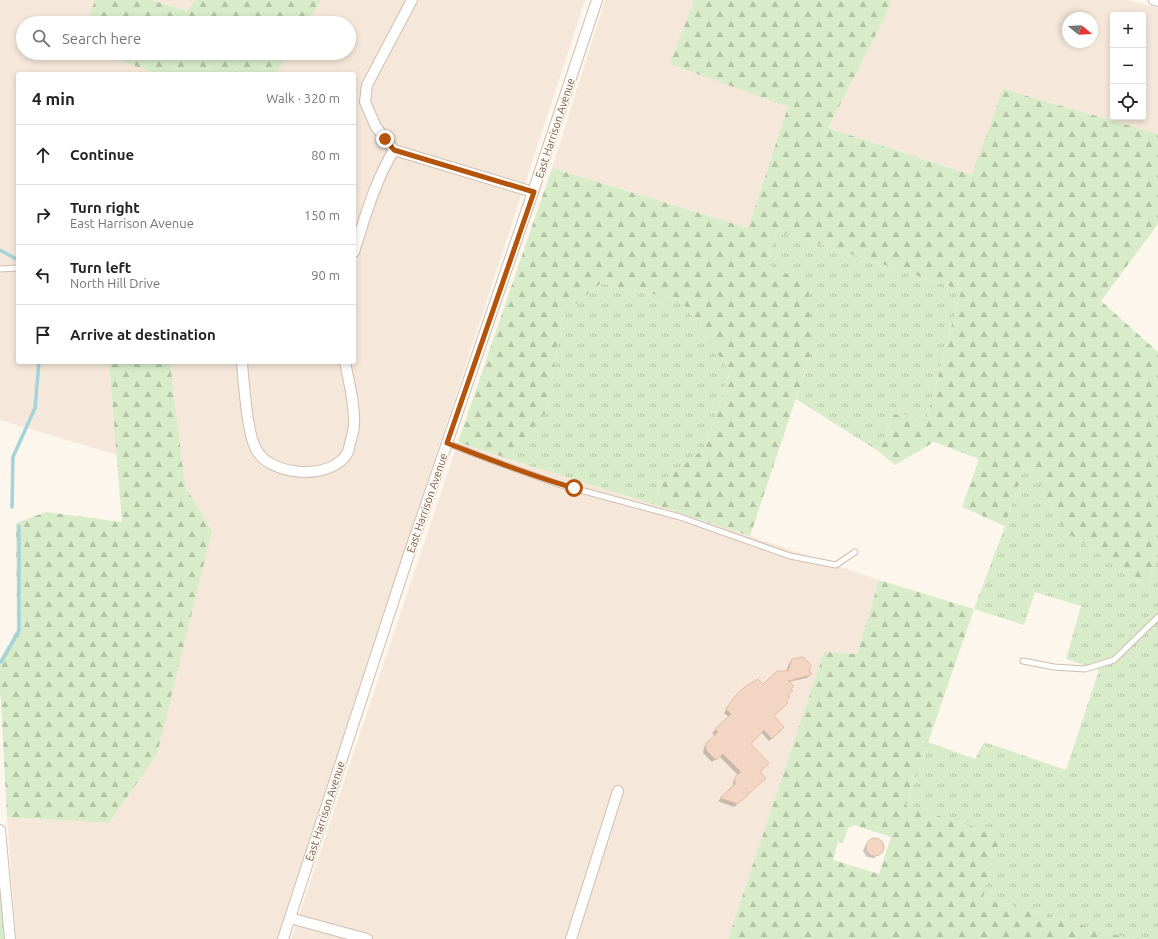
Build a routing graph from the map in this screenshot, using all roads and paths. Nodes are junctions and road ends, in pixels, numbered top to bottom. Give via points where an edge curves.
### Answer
1 (412, 0) edge
2 (597, 0) edge
3 (1154, 0) edge
4 (1158, 1) edge
5 (394, 150) junction
6 (534, 192) junction
7 (356, 246) edge
8 (16, 268) edge
9 (0, 269) edge
10 (242, 364) edge
11 (345, 364) edge
12 (447, 443) junction
13 (855, 552) dead end
14 (1158, 617) edge
15 (1024, 661) dead end
16 (618, 791) dead end
17 (0, 830) edge
18 (290, 918) junction
19 (10, 939) edge
20 (283, 939) edge
21 (367, 939) edge
22 (571, 939) edge

1 - 5 street via 367,85 365,102 376,128
2 - 6 street, East Harrison Avenue
3 - 4 street
5 - 6 street
5 - 7 street via 379,180
6 - 12 street, East Harrison Avenue
8 - 9 lane
10 - 11 street via 249,427 256,449 260,456 275,466 304,473 327,468 341,461 348,452 354,426 354,404
12 - 13 lane via 558,484 680,517 790,556 836,565
12 - 18 street, East Harrison Avenue
14 - 15 lane via 1114,660 1085,669 1054,667
16 - 22 street
17 - 19 street
18 - 20 street, East Harrison Avenue
18 - 21 street

